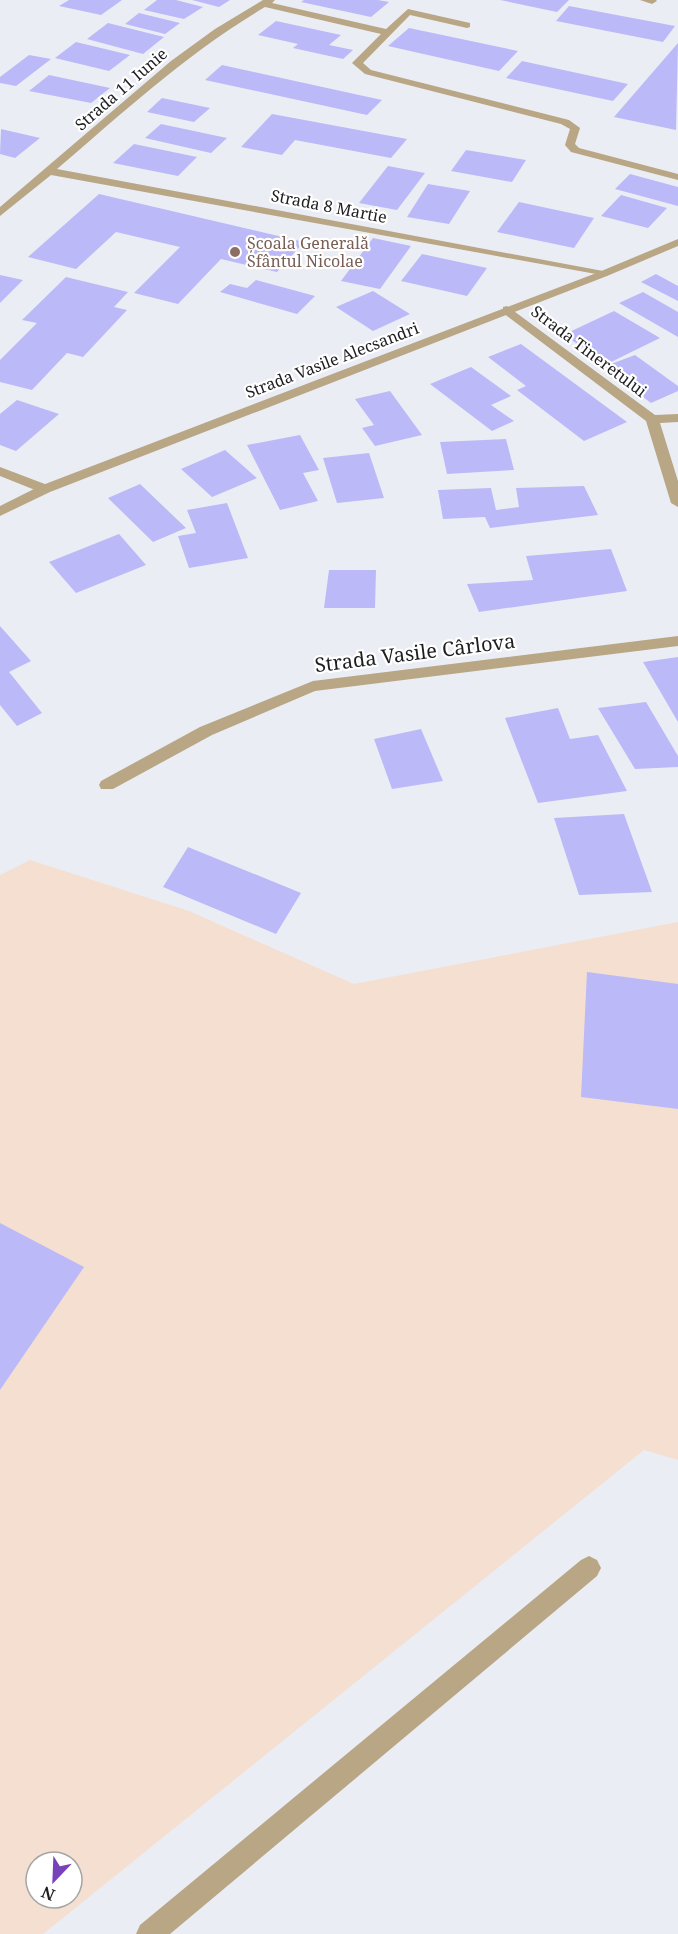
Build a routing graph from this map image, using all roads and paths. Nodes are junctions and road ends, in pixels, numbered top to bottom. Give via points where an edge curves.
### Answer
1 (267, 2) edge
2 (468, 25) dead end
3 (386, 32) junction
4 (50, 171) junction
5 (678, 177) edge
6 (0, 213) edge
7 (678, 242) edge
8 (603, 274) junction
9 (507, 310) junction
10 (678, 418) edge
11 (652, 419) junction
12 (0, 471) edge
13 (45, 489) junction
14 (678, 504) edge
15 (0, 512) edge
16 (678, 641) edge
17 (107, 785) dead end
18 (589, 1568) dead end
19 (149, 1934) edge

1 - 3 street
1 - 4 street, Strada 11 Iunie via 174,63
2 - 3 street via 411,9
3 - 5 street via 357,63 368,72 565,122 575,128 570,145 575,150
4 - 6 street, Strada 11 Iunie
4 - 8 street, Strada 8 Martie
7 - 8 street, Strada Vasile Alecsandri
8 - 9 street, Strada Vasile Alecsandri
9 - 11 street, Strada Tineretului
9 - 13 street, Strada Vasile Alecsandri
10 - 11 street, Strada Tineretului
11 - 14 street, Strada Tineretului
12 - 13 street
13 - 15 street, Strada Vasile Alecsandri
16 - 17 street, Strada Vasile Cârlova via 313,686 206,731
18 - 19 street

